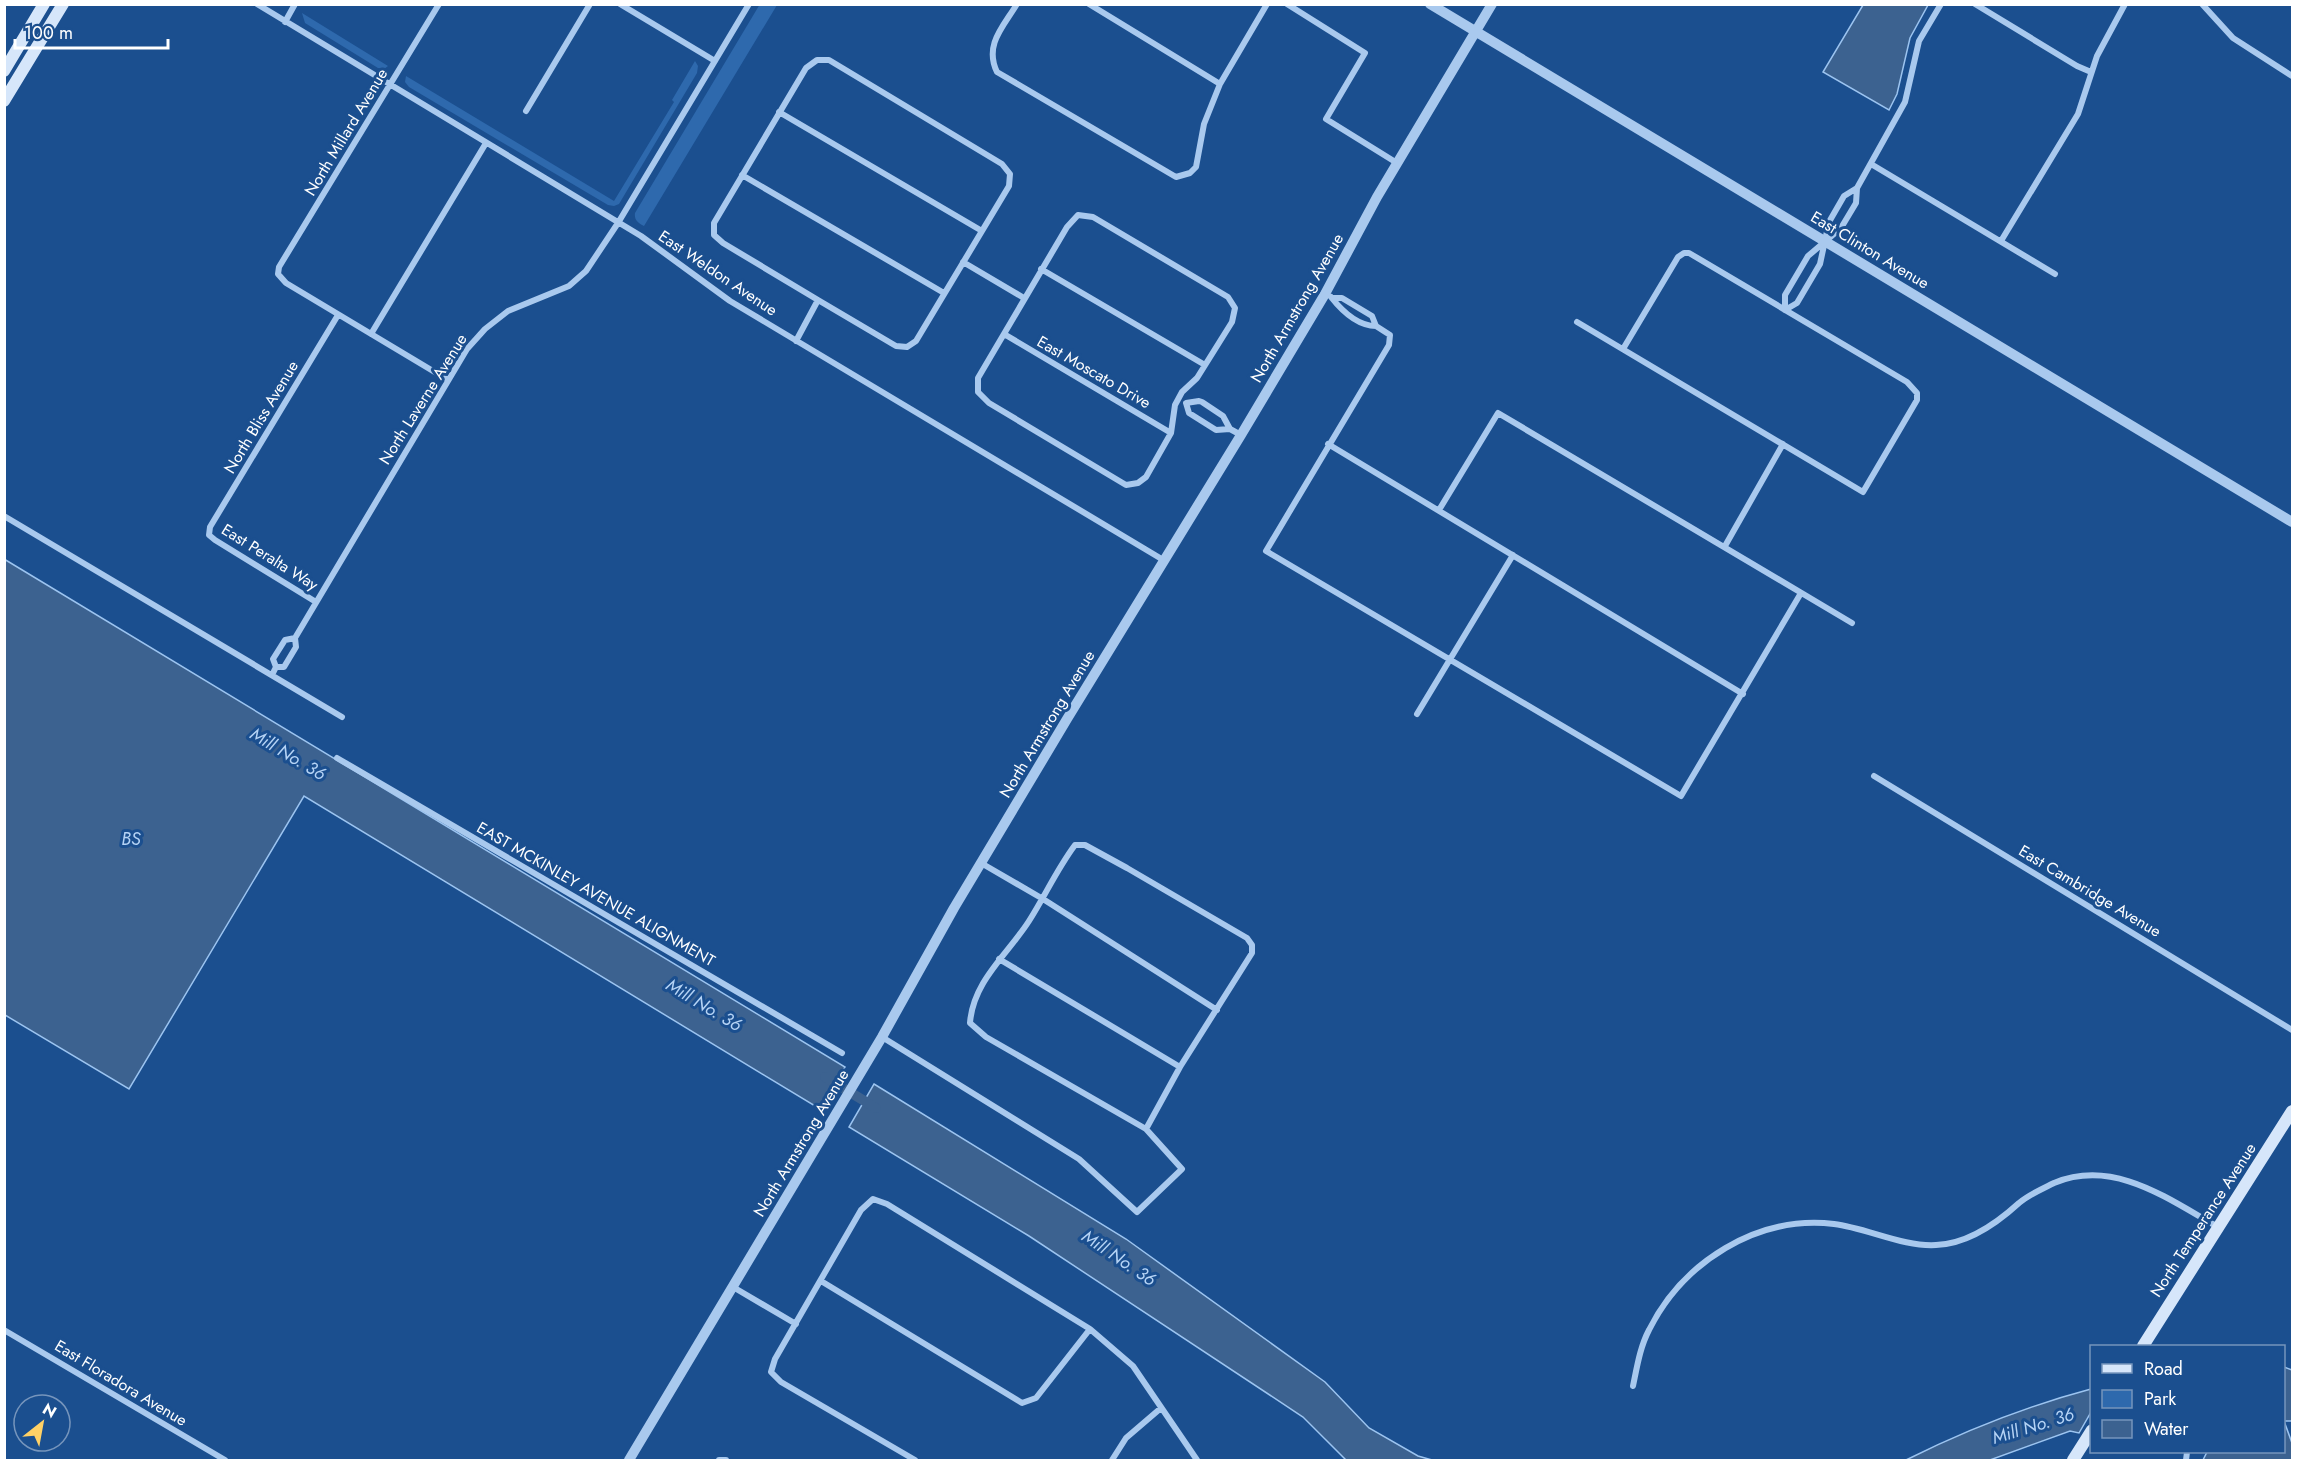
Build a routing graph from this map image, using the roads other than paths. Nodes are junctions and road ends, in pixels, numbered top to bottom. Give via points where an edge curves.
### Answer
1 (44, 4) edge
2 (63, 4) edge
3 (257, 4) edge
4 (295, 4) edge
5 (439, 4) edge
6 (590, 4) edge
7 (620, 4) edge
8 (749, 4) edge
9 (1017, 4) edge
10 (1089, 4) edge
11 (1267, 4) edge
12 (1287, 4) edge
13 (1430, 4) edge
14 (1492, 4) edge
15 (1941, 4) edge
16 (1975, 4) edge
17 (2125, 4) edge
18 (2202, 4) edge
19 (285, 22) junction
20 (1475, 31) junction
21 (715, 61) junction
22 (4, 71) edge
23 (2091, 72) junction
24 (2292, 76) edge
25 (1220, 84) junction
26 (390, 85) junction
27 (4, 101) edge
28 (526, 111) dead end
29 (779, 112) junction
30 (486, 143) junction
31 (1397, 163) junction
32 (1870, 164) junction
33 (742, 174) junction
34 (1857, 188) junction
35 (618, 223) junction
36 (982, 231) junction
37 (1826, 240) junction
38 (2001, 241) junction
39 (963, 262) junction
40 (1041, 269) junction
41 (2055, 274) dead end
42 (944, 294) junction
43 (1328, 296) junction
44 (1024, 298) junction
45 (818, 300) junction
46 (1785, 310) junction
47 (338, 315) junction
48 (1577, 322) dead end
49 (1376, 326) junction
50 (371, 334) junction
51 (1004, 334) junction
52 (796, 340) junction
53 (1623, 349) junction
54 (1205, 365) junction
55 (448, 380) junction
56 (1178, 399) junction
57 (1186, 404) junction
58 (1207, 406) junction
59 (1198, 419) junction
60 (1230, 429) junction
61 (1171, 433) junction
62 (1241, 435) junction
63 (1329, 444) junction
64 (1784, 444) junction
65 (1439, 510) junction
66 (4, 516) edge
67 (2292, 522) edge
68 (209, 535) joint
69 (1725, 546) junction
70 (1513, 555) junction
71 (1165, 561) junction
72 (1801, 593) junction
73 (316, 602) junction
74 (1852, 623) dead end
75 (295, 638) junction
76 (1450, 660) junction
77 (276, 667) junction
78 (272, 675) junction
79 (1743, 694) junction
80 (1417, 714) dead end
81 (342, 717) dead end
82 (337, 758) dead end
83 (1874, 776) dead end
84 (981, 863) junction
85 (1043, 899) junction
86 (999, 959) junction
87 (1217, 1010) junction
88 (2292, 1030) edge
89 (882, 1037) junction
90 (842, 1053) dead end
91 (1179, 1067) junction
92 (2292, 1111) edge
93 (1146, 1129) junction
94 (2218, 1227) junction
95 (821, 1281) junction
96 (733, 1287) junction
97 (796, 1324) junction
98 (1090, 1329) junction
99 (4, 1330) edge
100 (2144, 1345) edge
101 (1634, 1386) dead end
102 (1161, 1408) junction
103 (2090, 1432) edge
104 (902, 1452) junction
105 (225, 1461) edge
106 (629, 1461) edge
107 (719, 1461) edge
108 (726, 1461) edge
109 (897, 1461) edge
110 (915, 1461) edge
111 (1112, 1461) edge
112 (1197, 1461) edge
113 (2073, 1461) edge

1 - 22 main road
2 - 27 main road
3 - 19 street, East Weldon Avenue
4 - 19 street
5 - 26 street, North Millard Avenue
6 - 28 street
7 - 21 street
8 - 21 street, North Laverne Avenue
9 - 25 street via 993,45 991,60 997,72 1176,177 1197,167 1204,124
10 - 25 street
11 - 25 street
12 - 31 street via 1365,53 1326,119
13 - 20 street, East Clinton Avenue
14 - 20 street, North Armstrong Avenue
15 - 32 street via 1919,42 1905,102
16 - 23 street
17 - 23 street via 2104,39
18 - 24 street via 2233,38
19 - 26 street, East Weldon Avenue
20 - 31 street, North Armstrong Avenue
20 - 37 street, East Clinton Avenue
21 - 35 street, North Laverne Avenue
23 - 38 street via 2078,114
26 - 30 street, East Weldon Avenue
26 - 47 street, North Millard Avenue via 279,267 278,274 286,283
29 - 33 street
29 - 36 street
29 - 36 street via 806,68 817,60 829,60 1002,164 1010,174 1009,186
30 - 35 street, East Weldon Avenue
30 - 50 street
31 - 43 street, North Armstrong Avenue
32 - 34 street
32 - 38 street
33 - 42 street
33 - 45 street via 714,223 714,235
34 - 37 street via 1856,203 1841,228
34 - 37 street via 1844,196 1829,222
35 - 52 street, East Weldon Avenue via 730,301
35 - 55 street, North Laverne Avenue via 586,271 569,286 508,311 485,329
36 - 39 street
37 - 46 street via 1820,264 1797,303
37 - 46 street via 1808,256 1785,295
37 - 67 street, East Clinton Avenue
38 - 41 street
39 - 42 street
39 - 44 street
40 - 44 street
40 - 54 street
40 - 54 street via 1078,215 1093,217 1228,297 1235,308 1232,322
42 - 45 street via 916,341 907,348 896,346
43 - 49 street via 1337,307 1366,326
43 - 49 street via 1342,298 1372,316
43 - 62 street, North Armstrong Avenue
44 - 51 street
45 - 52 street
46 - 53 street via 1684,253
46 - 64 street via 1907,382 1917,393 1914,406 1863,492
47 - 50 street
47 - 68 street, North Bliss Avenue via 210,526
48 - 53 street
49 - 63 street via 1390,335 1389,345
50 - 55 street
51 - 61 street, East Moscato Drive
51 - 61 street via 978,378 978,392 988,403 1126,485 1146,477
52 - 71 street, East Weldon Avenue
53 - 64 street
54 - 56 street
55 - 73 street, North Laverne Avenue
56 - 57 street
56 - 61 street
57 - 58 street via 1199,401
57 - 59 street via 1189,413
58 - 59 street
58 - 60 street via 1223,416
59 - 60 street via 1216,430
60 - 62 street
62 - 71 street, North Armstrong Avenue
63 - 65 street
63 - 76 street via 1266,551
64 - 69 street
65 - 69 street via 1498,413
65 - 70 street
66 - 78 street
68 - 73 street, East Peralta Way
69 - 72 street
70 - 76 street
70 - 79 street
71 - 84 street, North Armstrong Avenue
72 - 74 street
72 - 79 street
73 - 75 street, North Laverne Avenue
75 - 77 street, North Laverne Avenue via 296,647 284,667
75 - 77 street, North Laverne Avenue via 285,640 273,659
76 - 79 street via 1681,796
76 - 80 street
77 - 78 street, North Laverne Avenue
78 - 81 street
82 - 90 street, EAST MCKINLEY AVENUE ALIGNMENT
83 - 88 street, East Cambridge Avenue
84 - 85 street
84 - 89 street, North Armstrong Avenue
85 - 86 street
85 - 87 street
85 - 87 street via 1075,845 1085,845 1247,938 1252,953
86 - 91 street
86 - 93 street via 975,997 970,1023 986,1038
87 - 91 street
89 - 93 street via 1079,1159 1137,1212 1182,1169
89 - 96 street, North Armstrong Avenue
91 - 93 street
92 - 94 main road, North Temperance Avenue
94 - 100 main road, North Temperance Avenue
94 - 101 street via 2136,1183 2095,1174 2061,1180 2039,1190 1979,1233 1937,1245 1831,1224 1776,1228 1725,1247 1688,1276 1648,1331
95 - 97 street
95 - 98 street via 1022,1403 1036,1398
95 - 98 street via 861,1210 873,1199
96 - 97 street
96 - 106 street, North Armstrong Avenue
97 - 104 street via 771,1372 781,1382
98 - 102 street via 1133,1366
99 - 105 street, East Floradora Avenue
102 - 111 street via 1126,1438
102 - 112 street
103 - 113 main road
104 - 109 street
104 - 110 street
107 - 108 street

